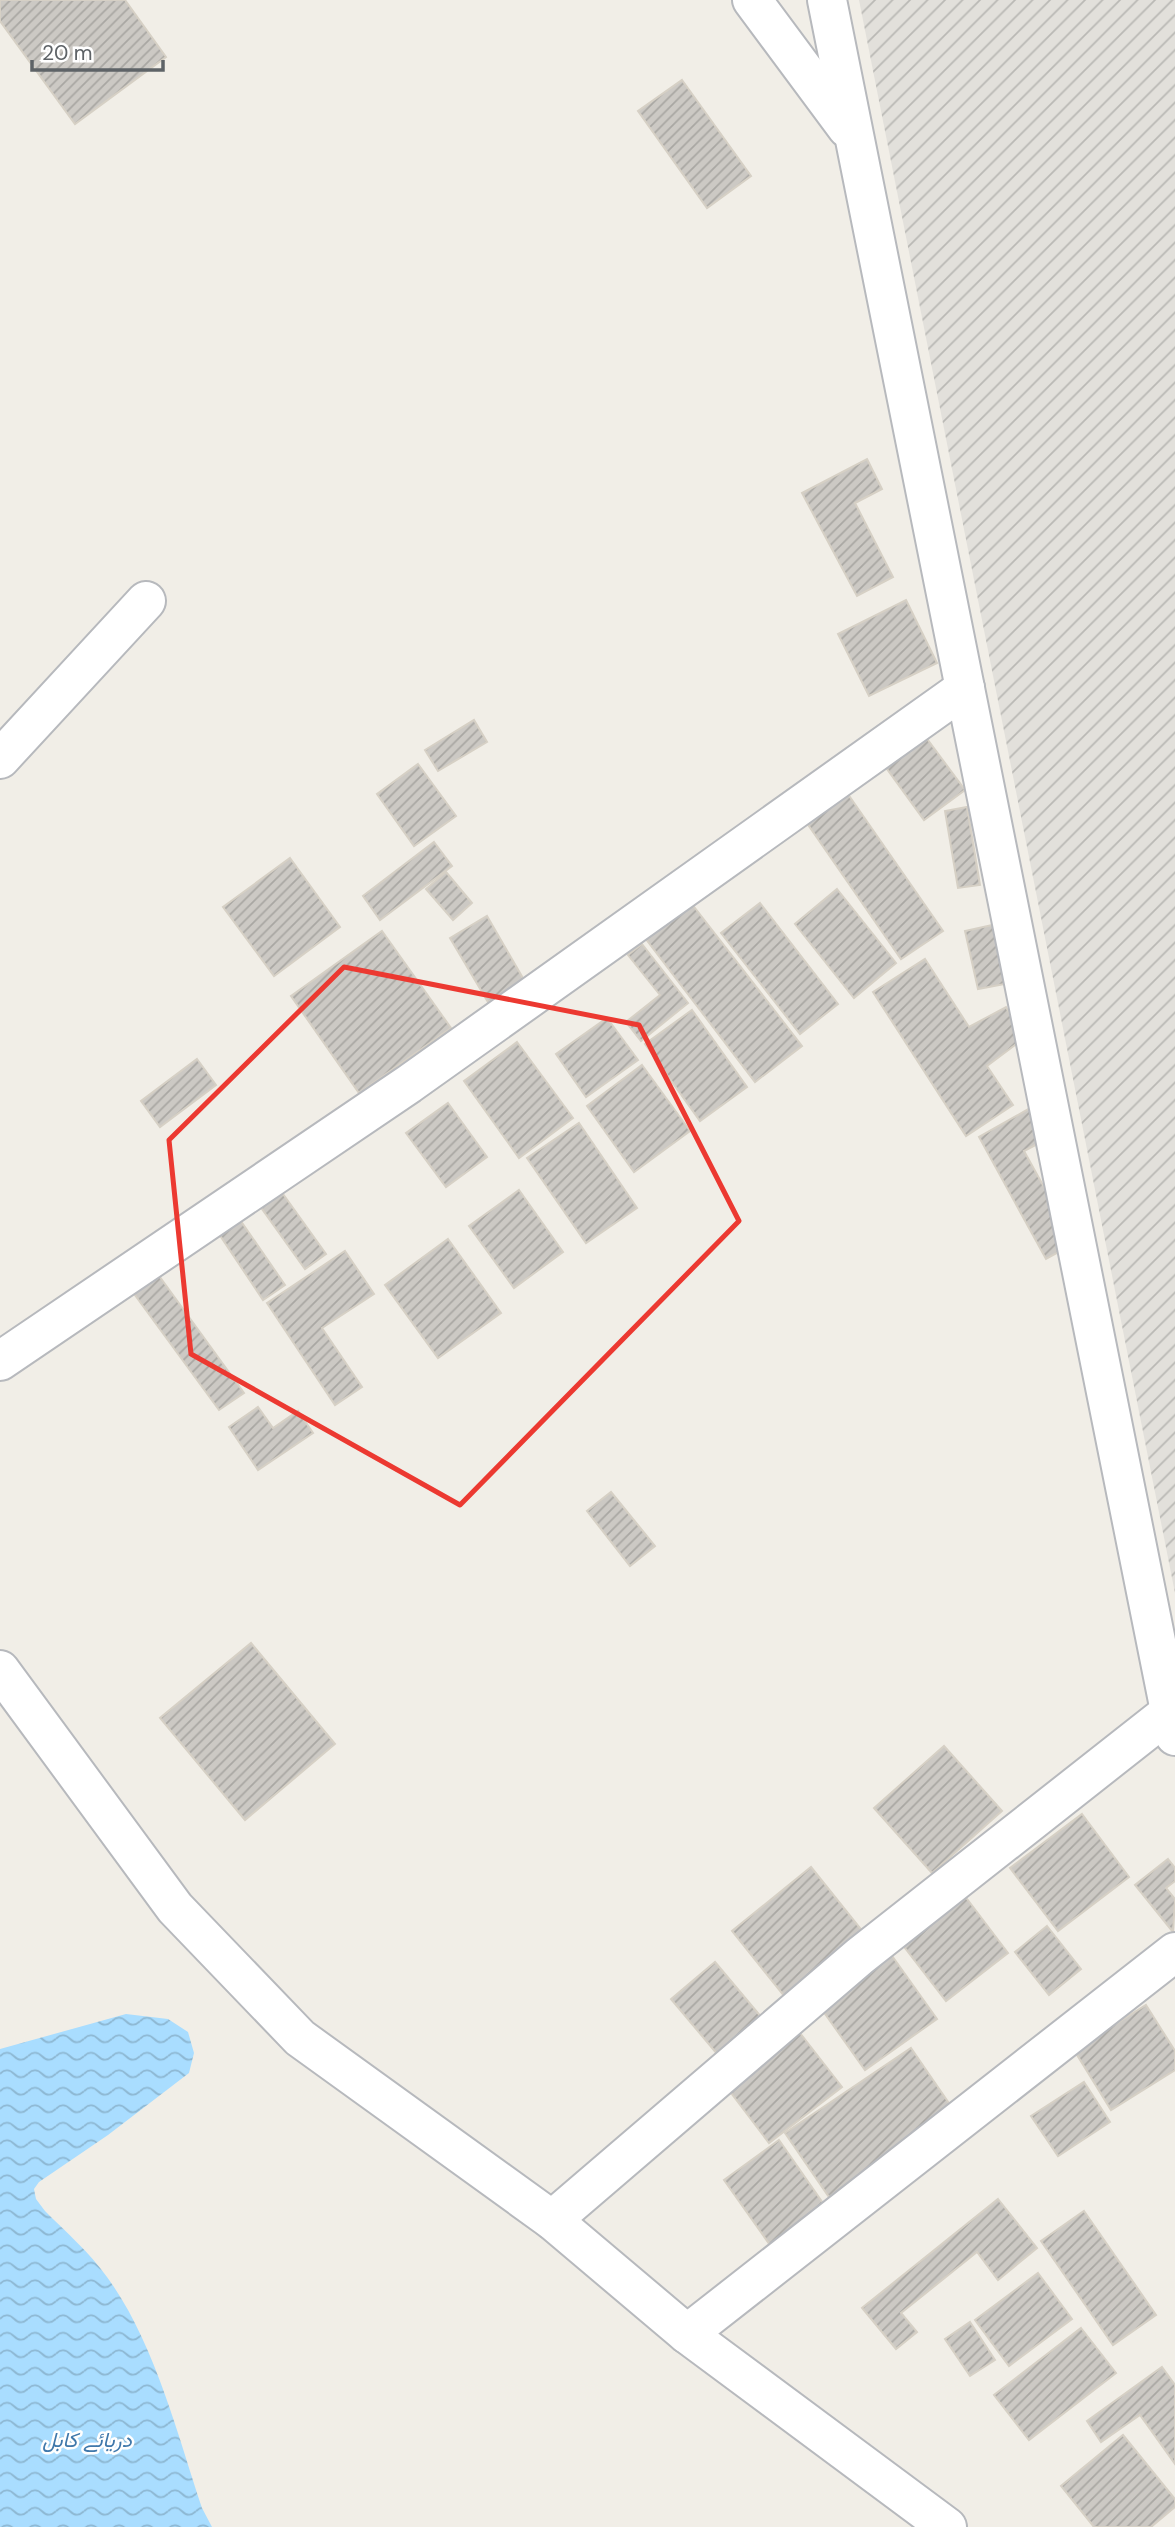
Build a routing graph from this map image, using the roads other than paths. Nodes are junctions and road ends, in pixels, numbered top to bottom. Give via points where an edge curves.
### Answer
1 (752, 0) edge
2 (827, 0) edge
3 (854, 138) junction
4 (146, 600) dead end
5 (965, 688) junction
6 (0, 758) edge
7 (0, 1361) edge
8 (0, 1670) edge
9 (1173, 1724) edge
10 (1175, 1952) edge
11 (552, 2220) junction
12 (687, 2334) junction
13 (947, 2527) edge

1 - 3 street
2 - 3 street
3 - 5 street
4 - 6 street
5 - 7 street via 409,1084
5 - 9 street
8 - 11 street via 175,1908 300,2038
9 - 11 street via 860,1956
10 - 12 street
11 - 12 street
12 - 13 street

